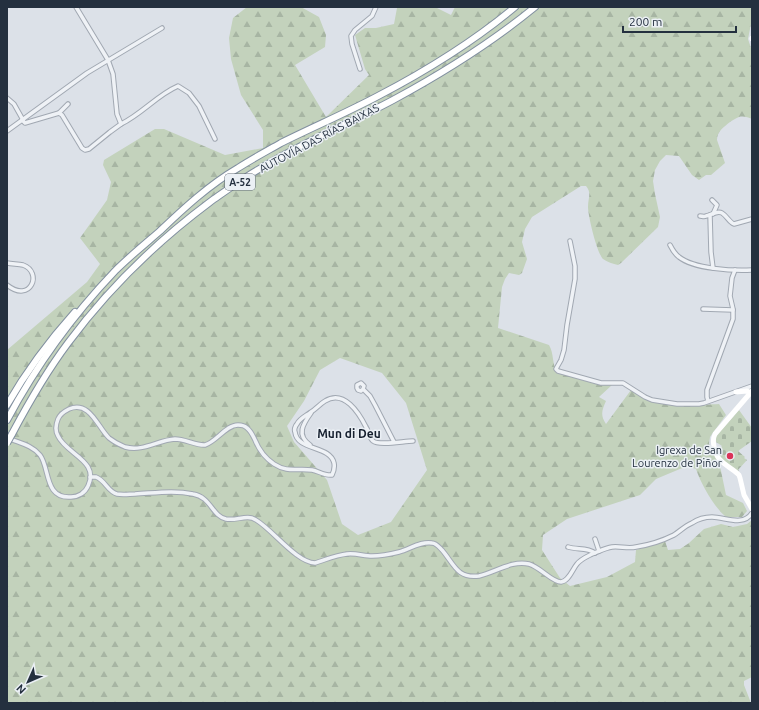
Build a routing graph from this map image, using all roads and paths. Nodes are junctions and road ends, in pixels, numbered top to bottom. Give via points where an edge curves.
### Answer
1 (76, 7) edge
2 (376, 7) edge
3 (515, 7) edge
4 (535, 7) edge
5 (162, 28) dead end
6 (108, 60) junction
7 (360, 69) dead end
8 (7, 98) edge
9 (68, 104) dead end
10 (59, 113) junction
11 (22, 120) junction
12 (121, 124) junction
13 (7, 131) edge
14 (215, 139) dead end
15 (712, 200) dead end
16 (711, 214) junction
17 (700, 216) dead end
18 (752, 219) edge
19 (570, 241) dead end
20 (670, 245) dead end
21 (7, 263) edge
22 (712, 268) junction
23 (116, 270) junction
24 (735, 270) junction
25 (752, 270) edge
26 (7, 285) edge
27 (703, 309) dead end
28 (733, 310) junction
29 (752, 386) edge
30 (363, 389) dead end
31 (736, 392) junction
32 (751, 392) edge
33 (708, 401) junction
34 (7, 406) edge
35 (312, 412) junction
36 (7, 420) edge
37 (302, 432) junction
38 (295, 433) junction
39 (389, 433) junction
40 (9, 436) edge
41 (413, 441) dead end
42 (394, 442) junction
43 (7, 443) edge
44 (386, 443) junction
45 (316, 449) junction
46 (90, 477) junction
47 (752, 509) edge
48 (752, 514) edge
49 (595, 539) dead end
50 (568, 547) dead end
51 (600, 551) junction
52 (595, 553) junction

1 - 6 street
2 - 7 street via 372,16 351,36
3 - 23 highway, AUTOVÍA DAS RÍAS BAIXAS / A-52 via 444,58 410,78 236,169 194,199
4 - 40 highway, AUTOVÍA DAS RÍAS BAIXAS / A-52 via 471,54 440,73 260,168 186,220 146,254 88,317 48,372
5 - 6 street
6 - 11 street
6 - 12 street via 113,74 117,114
8 - 11 street via 14,104
9 - 10 street
10 - 11 street via 25,123
10 - 12 street via 85,150
11 - 13 street
12 - 14 street via 178,86 190,93
15 - 16 street via 717,205
16 - 17 street
16 - 18 street via 722,213 733,224
16 - 22 street
19 - 33 street via 575,279 564,350 556,369 601,383 623,383 658,402 699,404
20 - 22 street via 683,259
21 - 26 street via 22,265 34,278 32,285 25,291 16,291
22 - 24 street
23 - 34 highway via 98,286 54,336 26,373
23 - 36 highway, AUTOVÍA DAS RÍAS BAIXAS / A-52 via 56,343
24 - 25 street
24 - 28 street via 730,296
27 - 28 street
28 - 33 street via 732,321 707,390
29 - 31 street
30 - 39 street via 375,404
31 - 32 street
31 - 33 street
32 - 47 street via 715,434 713,440 717,458 739,475 744,495
35 - 37 street
35 - 38 street via 296,424
35 - 44 street via 328,399 342,399 359,414 373,441
37 - 38 street
37 - 45 street via 306,441
38 - 45 street via 300,442
39 - 42 street
39 - 44 street
40 - 43 highway, AUTOVÍA DAS RÍAS BAIXAS / A-52, bridge
40 - 46 street via 39,454 48,481 60,495 71,497 81,494 88,487
41 - 42 street
42 - 44 street
45 - 46 street via 332,459 332,475 313,470 288,470 274,464 263,454 248,428 243,426 233,426 206,444 176,439 144,448 134,448 116,443 89,412 72,408 59,417 57,433 63,444 86,465
46 - 52 street via 96,477 112,492 118,494 168,492 198,495 223,518 255,519 300,557 312,563 348,554 374,556 398,552 433,542 456,568 467,576 479,576 523,563 535,566 554,580 562,582 579,562
48 - 51 street via 746,519 732,521 704,518 673,535 647,545 632,548 611,547
49 - 51 street
50 - 52 street
51 - 52 street

